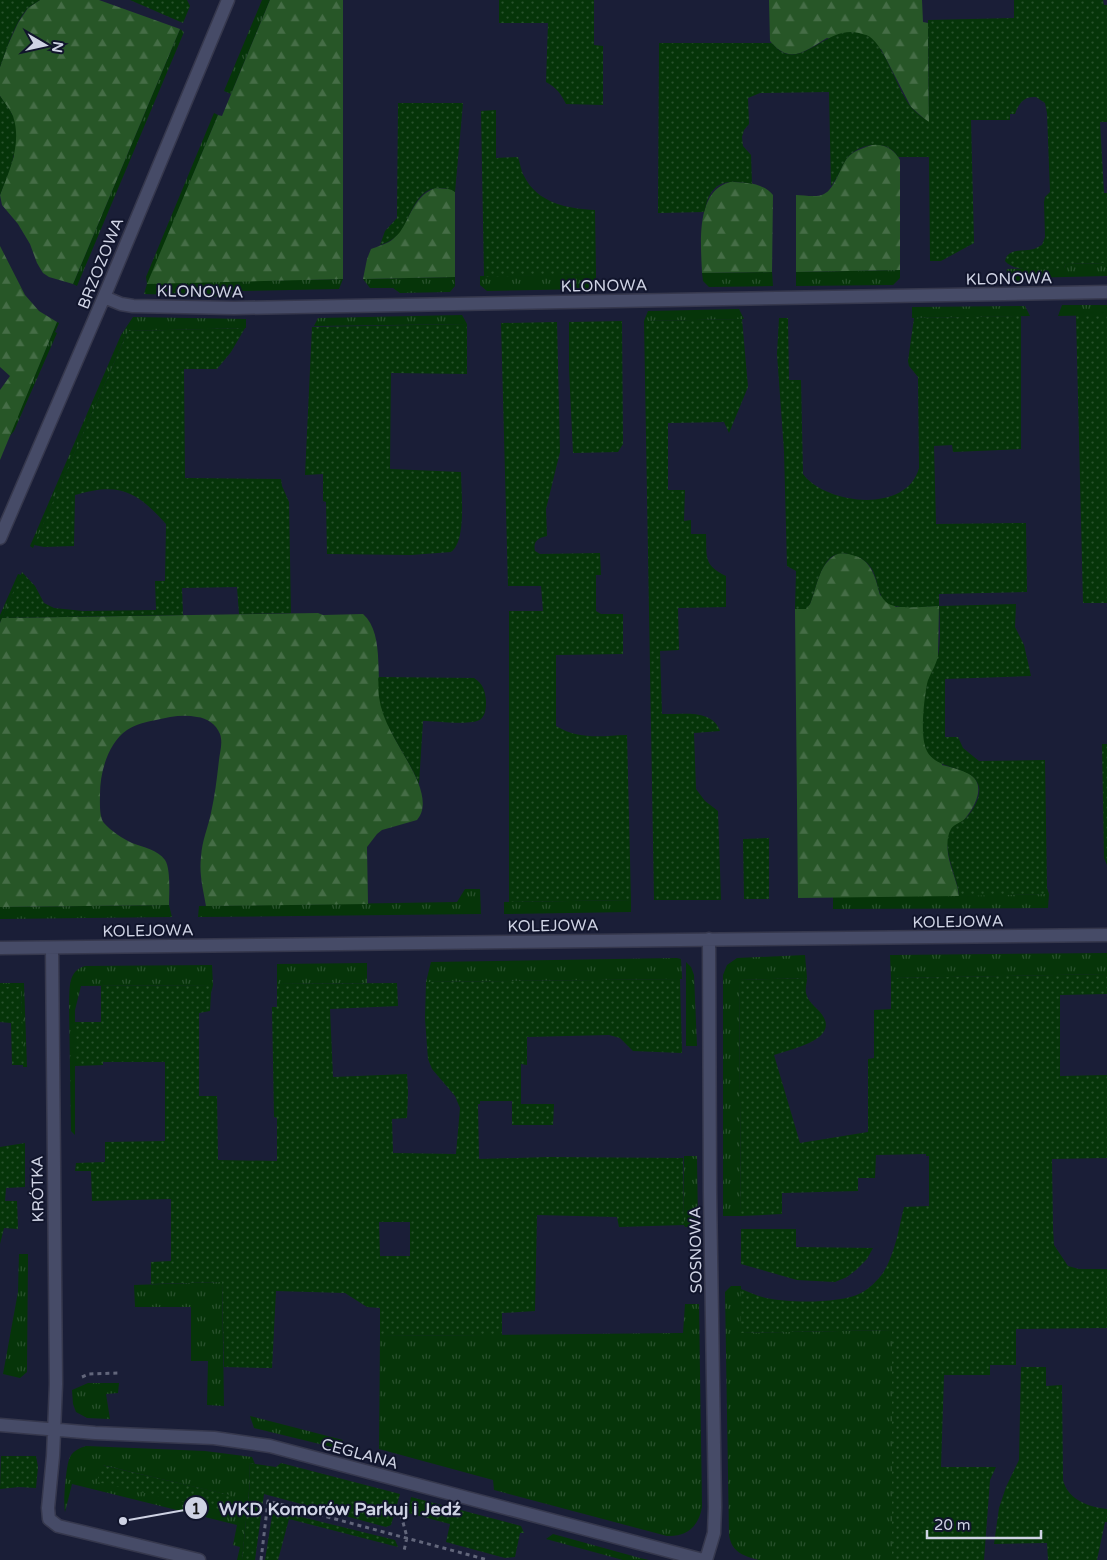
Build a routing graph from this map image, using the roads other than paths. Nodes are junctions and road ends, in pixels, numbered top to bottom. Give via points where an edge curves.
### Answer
1 (228, 0) edge
2 (1107, 292) edge
3 (104, 297) junction
4 (0, 538) edge
5 (1107, 935) edge
6 (709, 939) junction
7 (0, 948) edge
8 (52, 948) junction
9 (0, 1425) edge
10 (54, 1429) junction
11 (199, 1560) edge
12 (705, 1560) edge

1 - 3 street, BRZOZOWA
2 - 3 street, KLONOWA via 234,308 133,306
3 - 4 street, BRZOZOWA
5 - 6 street, KOLEJOWA
6 - 8 street, KOLEJOWA
6 - 12 street, SOSNOWA via 715,1507 714,1533
7 - 8 street, KOLEJOWA
8 - 10 street, KRÓTKA
9 - 10 street, CEGLANA
10 - 11 street, KRÓTKA via 48,1508 49,1519 53,1523
10 - 12 street, CEGLANA via 228,1439 270,1446

